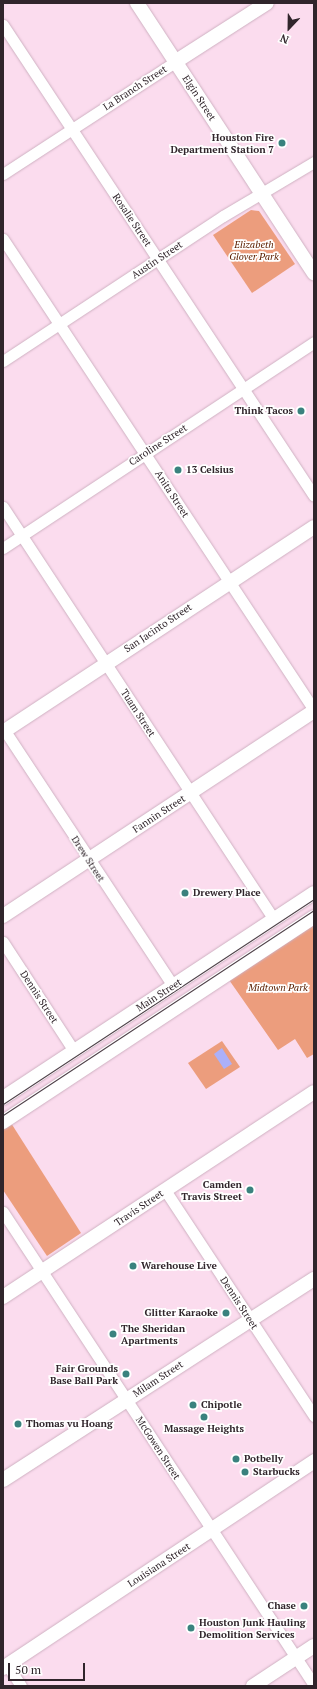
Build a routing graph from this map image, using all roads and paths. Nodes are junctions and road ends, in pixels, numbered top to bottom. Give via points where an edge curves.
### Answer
1 (137, 3) edge
2 (267, 3) edge
3 (3, 25) edge
4 (175, 62) junction
5 (72, 129) junction
6 (314, 162) edge
7 (3, 174) edge
8 (262, 195) junction
9 (3, 239) edge
10 (158, 259) junction
11 (314, 273) edge
12 (59, 325) junction
13 (314, 342) edge
14 (3, 361) edge
15 (243, 389) junction
16 (145, 453) junction
17 (314, 496) edge
18 (3, 507) edge
19 (314, 527) edge
20 (22, 535) junction
21 (3, 548) edge
22 (228, 580) junction
23 (106, 663) junction
24 (314, 710) edge
25 (4, 731) edge
26 (191, 794) junction
27 (89, 860) junction
28 (314, 893) edge
29 (3, 916) edge
30 (314, 917) edge
31 (274, 919) junction
32 (3, 942) edge
33 (173, 986) junction
34 (74, 1051) junction
35 (314, 1092) edge
36 (3, 1098) edge
37 (3, 1122) edge
38 (165, 1190) junction
39 (3, 1212) edge
40 (42, 1271) junction
41 (314, 1279) edge
42 (3, 1297) edge
43 (251, 1321) junction
44 (127, 1400) junction
45 (314, 1416) edge
46 (314, 1461) edge
47 (3, 1480) edge
48 (212, 1529) junction
49 (314, 1646) edge
50 (296, 1658) junction
51 (5, 1666) edge
52 (314, 1685) edge
53 (21, 1686) edge
54 (253, 1686) edge

1 - 4 main road, Elgin Street
2 - 4 main road, La Branch Street
3 - 5 street, Rosalie Street
4 - 5 street, La Branch Street
4 - 8 main road, Elgin Street
5 - 7 street, La Branch Street
5 - 10 street, Rosalie Street
6 - 8 street, Austin Street
8 - 10 street, Austin Street
8 - 11 main road, Elgin Street
9 - 12 street, Anita Street
10 - 12 street, Austin Street
10 - 15 street, Rosalie Street
12 - 14 street, Austin Street
12 - 16 street, Anita Street
13 - 15 street, Caroline Street
15 - 16 street, Caroline Street
15 - 17 street, Rosalie Street
16 - 20 street, Caroline Street
16 - 22 street, Anita Street
18 - 20 street, Tuam Street
19 - 22 main road, San Jacinto Street
20 - 21 street, Caroline Street
20 - 23 street, Tuam Street
22 - 23 main road, San Jacinto Street
22 - 24 street, Anita Street
23 - 25 main road, San Jacinto Street
23 - 26 street, Tuam Street
24 - 26 main road, Fannin Street
25 - 27 street, Drew Street
26 - 27 main road, Fannin Street
26 - 31 street, Tuam Street
27 - 29 main road, Fannin Street
27 - 33 street, Drew Street
28 - 31 main road, Main Street
30 - 37 main road, Main Street
31 - 33 main road, Main Street
32 - 34 street, Dennis Street
33 - 34 main road, Main Street
34 - 36 main road, Main Street
35 - 38 main road, Travis Street
38 - 40 main road, Travis Street
38 - 43 street, Dennis Street
39 - 40 street, McGowen Street
40 - 42 main road, Travis Street
40 - 44 street, McGowen Street
41 - 43 main road, Milam Street
43 - 44 main road, Milam Street
43 - 45 street, Dennis Street
44 - 47 main road, Milam Street
44 - 48 street, McGowen Street
46 - 48 main road, Louisiana Street
48 - 50 street, McGowen Street
48 - 51 main road, Louisiana Street
49 - 50 main road
50 - 52 street, McGowen Street
50 - 54 main road
51 - 53 street

